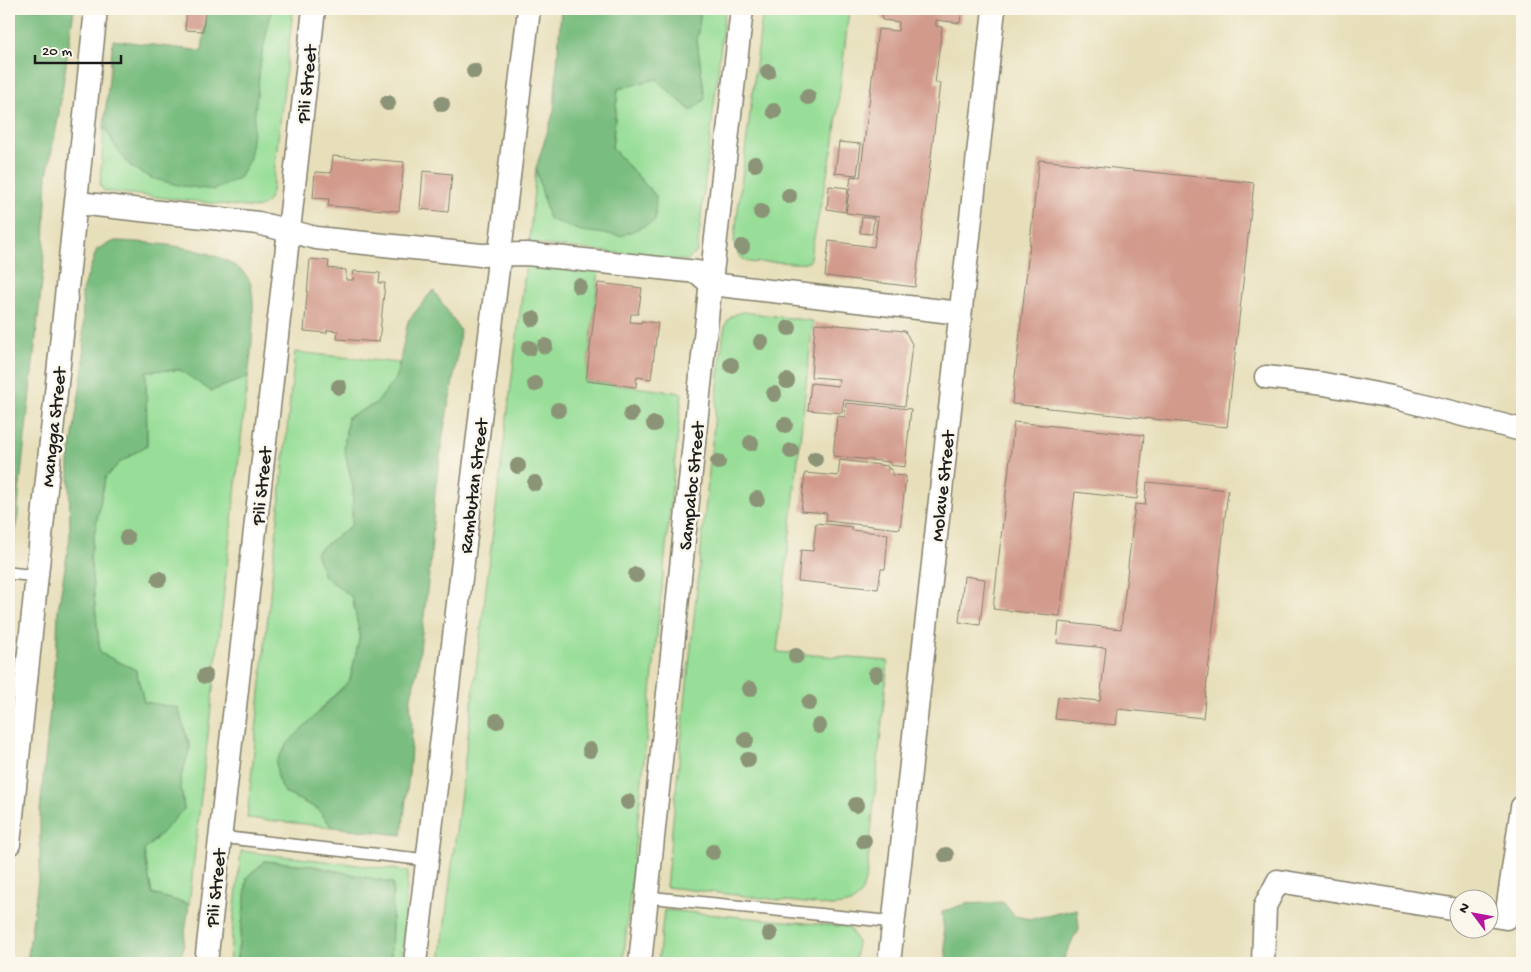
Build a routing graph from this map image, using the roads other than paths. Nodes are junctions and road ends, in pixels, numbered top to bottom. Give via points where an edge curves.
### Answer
1 (96, 9) edge
2 (314, 9) edge
3 (529, 9) edge
4 (742, 9) edge
5 (994, 9) edge
6 (78, 203) junction
7 (289, 231) junction
8 (500, 255) junction
9 (711, 284) junction
10 (960, 313) junction
11 (1266, 377) dead end
12 (1522, 430) edge
13 (9, 573) edge
14 (36, 576) junction
15 (1522, 807) edge
16 (220, 837) junction
17 (9, 844) edge
18 (427, 860) junction
19 (647, 897) junction
20 (1448, 908) edge
21 (1498, 917) edge
22 (894, 922) junction
23 (206, 963) edge
24 (415, 963) edge
25 (640, 963) edge
26 (889, 963) edge
27 (1262, 963) edge

1 - 6 street, Mangga Street
2 - 7 street, Pili Street
3 - 8 street, Rambutan Street
4 - 9 street, Sampaloc Street
5 - 10 street, Molave Street
6 - 7 street via 258,223
6 - 14 street, Mangga Street
7 - 8 street via 316,238
7 - 16 street, Pili Street
8 - 9 street via 527,254 697,272
8 - 18 street, Rambutan Street
9 - 10 street
9 - 19 street, Sampaloc Street
10 - 22 street, Molave Street
11 - 12 street via 1392,397
13 - 14 lane
14 - 17 street, Mangga Street
15 - 21 street via 1506,918
16 - 18 lane
16 - 23 street, Pili Street
18 - 24 street, Rambutan Street
19 - 22 lane
19 - 25 street, Sampaloc Street
20 - 27 street via 1278,881 1265,906
22 - 26 street, Molave Street

